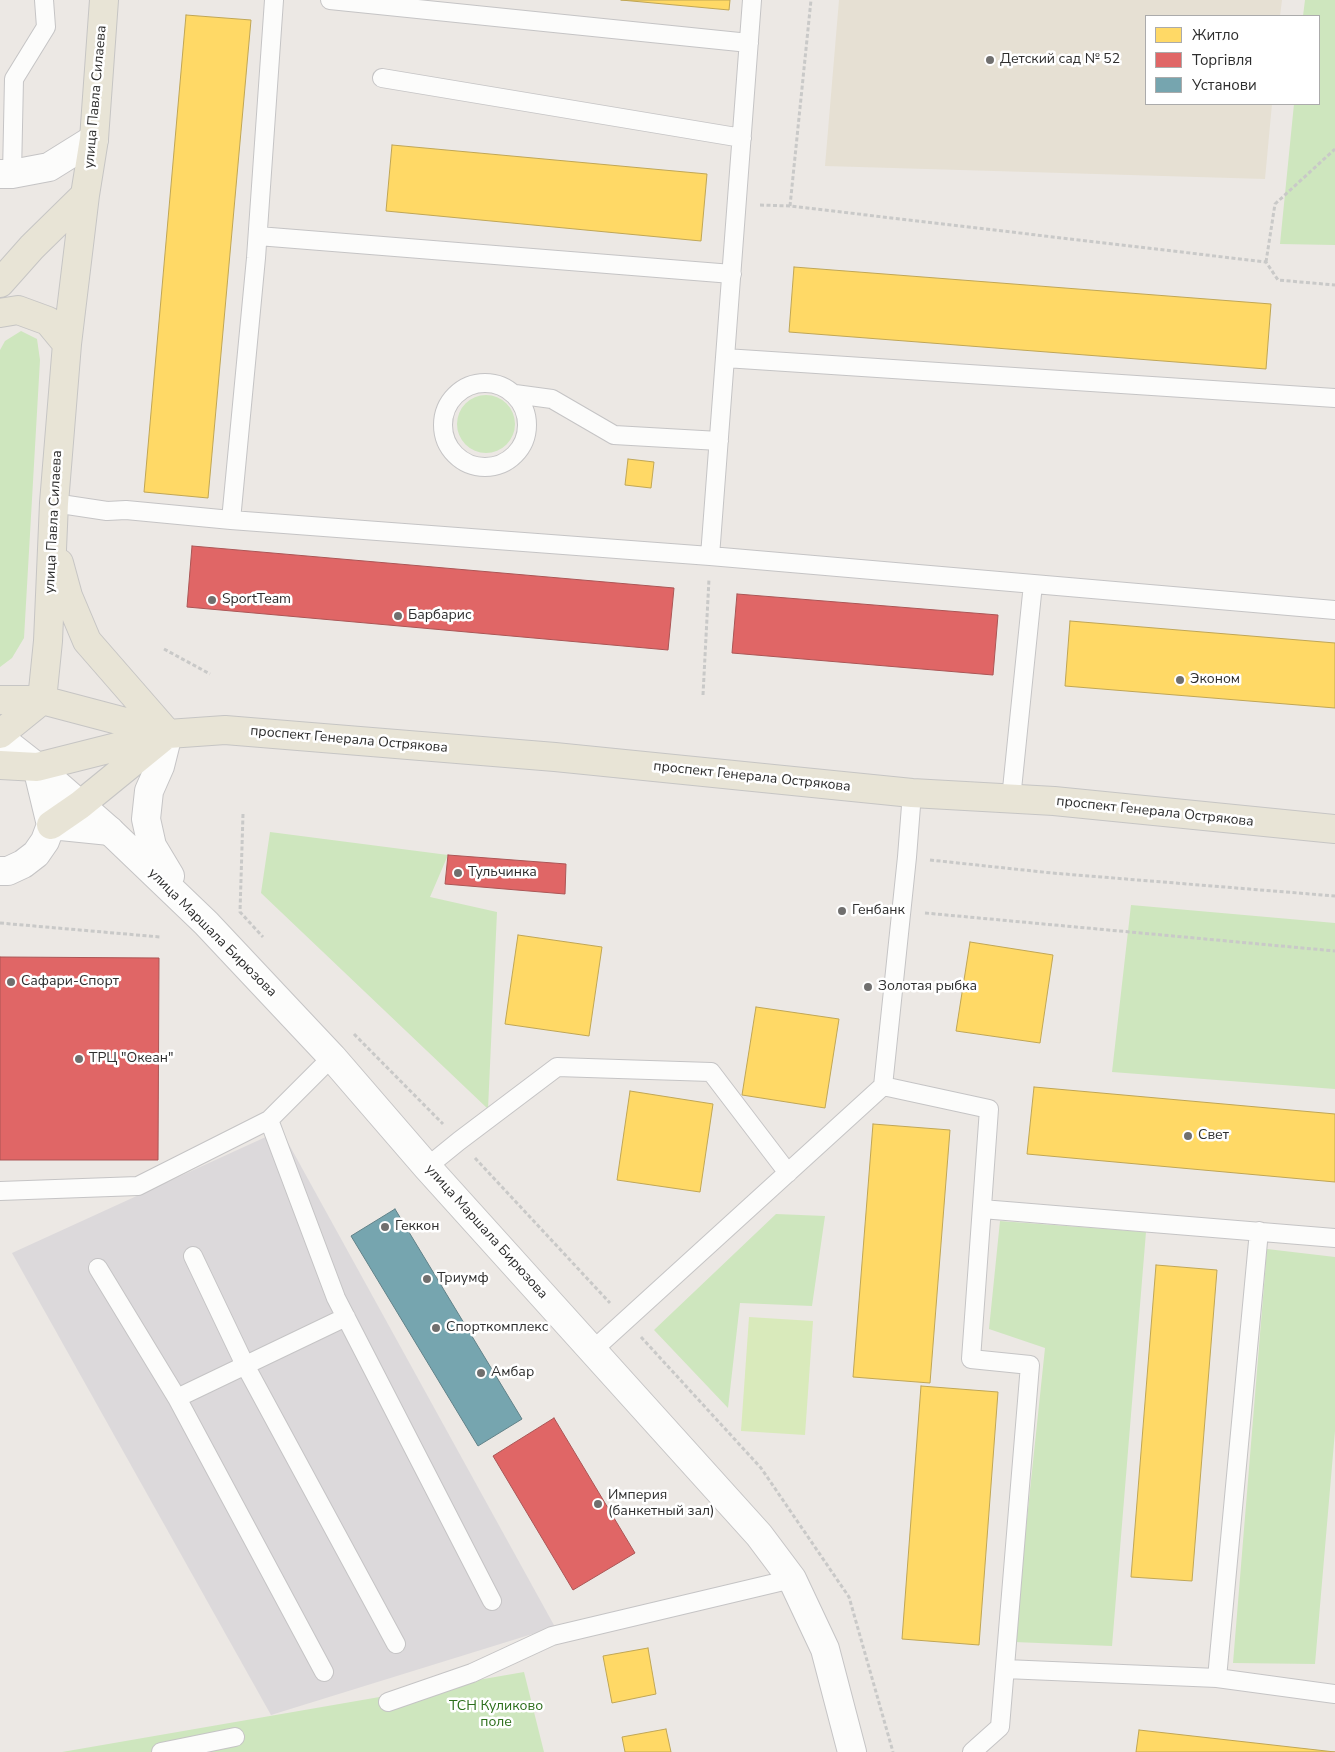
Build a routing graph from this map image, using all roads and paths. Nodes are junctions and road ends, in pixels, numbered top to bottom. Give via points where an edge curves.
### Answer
1 (44, 0) edge
2 (104, 0) edge
3 (274, 0) edge
4 (330, 0) edge
5 (752, 0) edge
6 (810, 0) edge
7 (749, 43) junction
8 (382, 78) dead end
9 (742, 138) junction
10 (94, 139) junction
11 (1335, 149) edge
12 (6, 174) edge
13 (85, 194) junction
14 (737, 204) junction
15 (790, 206) junction
16 (258, 236) junction
17 (1266, 262) junction
18 (732, 274) junction
19 (0, 283) edge
20 (1335, 285) edge
21 (0, 313) edge
22 (67, 344) junction
23 (726, 358) junction
24 (515, 394) junction
25 (1335, 398) edge
26 (719, 441) junction
27 (54, 504) junction
28 (231, 520) junction
29 (52, 535) junction
30 (710, 556) junction
31 (1033, 584) junction
32 (1335, 610) edge
33 (164, 649) dead end
34 (210, 674) dead end
35 (703, 695) dead end
36 (0, 700) edge
37 (42, 700) junction
38 (0, 734) edge
39 (168, 734) junction
40 (0, 738) edge
41 (0, 765) edge
42 (37, 767) junction
43 (912, 793) junction
44 (1011, 798) junction
45 (80, 805) junction
46 (242, 814) dead end
47 (51, 825) junction
48 (1335, 830) edge
49 (110, 831) junction
50 (907, 858) junction
51 (0, 871) edge
52 (1335, 896) edge
53 (902, 910) junction
54 (0, 923) edge
55 (206, 923) junction
56 (160, 936) dead end
57 (266, 939) dead end
58 (1335, 951) edge
59 (350, 1029) dead end
60 (332, 1056) junction
61 (883, 1086) junction
62 (269, 1120) junction
63 (459, 1141) junction
64 (427, 1167) junction
65 (788, 1173) junction
66 (0, 1190) edge
67 (982, 1208) junction
68 (1259, 1231) junction
69 (1335, 1238) edge
70 (193, 1256) dead end
71 (98, 1268) dead end
72 (346, 1317) junction
73 (626, 1321) junction
74 (593, 1350) junction
75 (245, 1366) junction
76 (177, 1398) junction
77 (792, 1579) junction
78 (492, 1600) dead end
79 (396, 1644) dead end
80 (1005, 1669) junction
81 (324, 1672) dead end
82 (1217, 1678) junction
83 (1335, 1694) edge
84 (388, 1702) dead end
85 (235, 1737) dead end
86 (161, 1752) edge
87 (852, 1752) edge
88 (893, 1752) edge
89 (972, 1752) edge

1 - 12 lane via 46,27 14,79
2 - 10 main road, улица Павла Силаева
3 - 16 lane
4 - 7 lane
5 - 7 lane
6 - 15 path
7 - 9 lane
8 - 9 lane
9 - 14 lane
10 - 12 main road via 49,167
10 - 13 main road, улица Павла Силаева
11 - 17 path via 1275,204
13 - 19 main road
13 - 22 main road, улица Павла Силаева
14 - 15 path
14 - 18 lane
15 - 17 path
16 - 18 lane
16 - 28 lane
17 - 20 path via 1278,280
18 - 23 lane
21 - 22 main road via 18,310 48,321
22 - 27 main road, улица Павла Силаева
23 - 25 lane
23 - 26 lane
24 - 24 lane via 528,418 528,433 513,457 488,467 473,466 461,459 451,449 443,423 453,397 463,388 490,382
24 - 26 lane via 552,400 614,435
26 - 30 lane
27 - 28 lane
27 - 29 main road, улица Павла Силаева
28 - 30 lane
29 - 37 main road, улица Павла Силаева
29 - 39 main road via 68,596 87,641
30 - 31 lane
30 - 35 path
31 - 32 lane
31 - 44 lane
33 - 34 path
36 - 37 main road, проспект Генерала Острякова
37 - 38 main road
37 - 39 main road, проспект Генерала Острякова
39 - 42 main road, проспект Генерала Острякова
39 - 43 main road, проспект Генерала Острякова via 225,730 555,757
39 - 45 main road
39 - 55 main road via 160,766 149,791 146,819 152,846
40 - 42 main road, улица Маршала Бирюзова
41 - 42 main road, проспект Генерала Острякова
42 - 45 main road, улица Маршала Бирюзова
42 - 47 main road
43 - 44 main road, проспект Генерала Острякова
43 - 50 lane
44 - 48 main road, проспект Генерала Острякова
45 - 47 main road
45 - 49 main road, улица Маршала Бирюзова
46 - 57 path via 240,912
47 - 49 main road
47 - 51 main road via 36,854 23,864
49 - 55 main road, улица Маршала Бирюзова
50 - 52 path
50 - 53 lane
53 - 58 path
53 - 61 lane
54 - 56 path
55 - 60 main road, улица Маршала Бирюзова
59 - 63 path
60 - 62 lane
60 - 64 main road, улица Маршала Бирюзова
61 - 65 lane
61 - 67 lane via 990,1109
62 - 66 lane via 138,1186
62 - 72 lane
63 - 64 lane
63 - 65 lane via 557,1067 711,1072
63 - 73 path
64 - 74 main road, улица Маршала Бирюзова
65 - 73 lane
67 - 68 lane
67 - 80 lane via 971,1359 1030,1365
68 - 69 lane
68 - 82 lane
70 - 75 lane
71 - 76 lane
72 - 75 lane
72 - 78 lane
73 - 74 lane
73 - 88 path via 761,1468 849,1596
74 - 77 main road, улица Маршала Бирюзова via 759,1535
75 - 76 lane
75 - 79 lane
76 - 81 lane
77 - 84 lane via 552,1636 472,1673
77 - 87 main road, улица Маршала Бирюзова via 825,1649
80 - 82 lane
80 - 89 lane via 1000,1727
82 - 83 lane
85 - 86 lane

